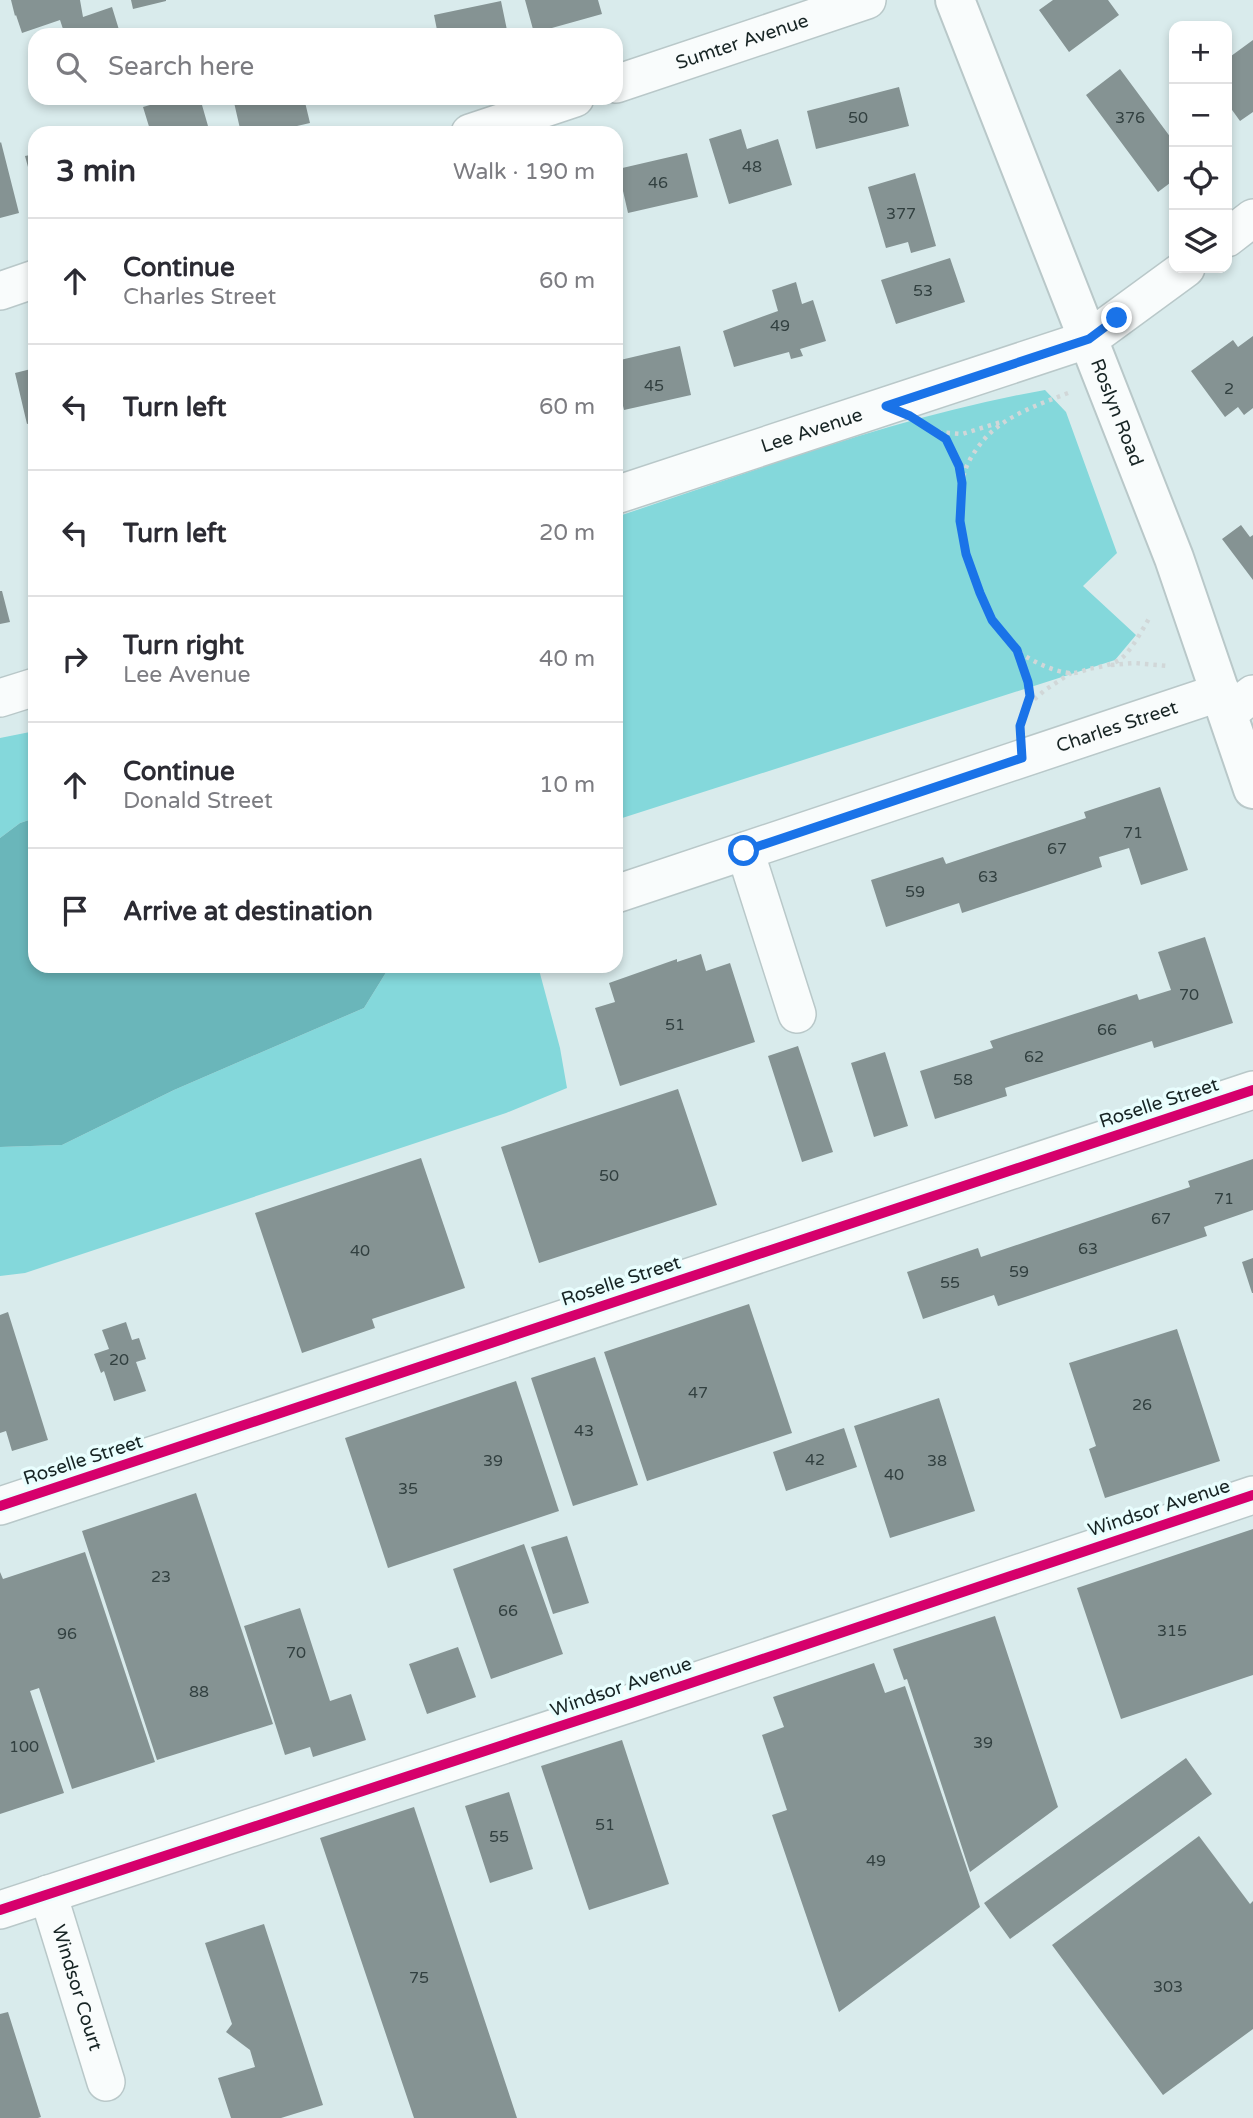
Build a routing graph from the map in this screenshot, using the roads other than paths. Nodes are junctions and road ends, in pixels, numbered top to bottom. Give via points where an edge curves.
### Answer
1 (867, 0) edge
2 (955, 0) edge
3 (623, 82) edge
4 (554, 105) edge
5 (491, 126) edge
6 (1253, 218) edge
7 (1232, 234) edge
8 (1179, 273) edge
9 (28, 281) edge
10 (0, 291) edge
11 (1089, 339) junction
12 (623, 493) edge
13 (28, 689) edge
14 (0, 698) edge
15 (1234, 700) edge
16 (1253, 789) edge
17 (744, 851) junction
18 (623, 892) edge
19 (797, 1013) dead end
20 (1253, 1090) edge
21 (1253, 1495) edge
22 (0, 1506) edge
23 (48, 1894) junction
24 (0, 1910) edge
25 (106, 2082) dead end

1 - 3 street, Sumter Avenue
2 - 11 main road, Roslyn Road
4 - 5 street
6 - 7 street
8 - 11 street, Lee Avenue
9 - 10 street
11 - 12 street, Lee Avenue
11 - 15 main road, Roslyn Road
13 - 14 street
15 - 16 main road, Roslyn Road
15 - 17 street, Charles Street via 1022,758
17 - 18 street, Charles Street
17 - 19 street
20 - 22 street, Roselle Street
21 - 23 street, Windsor Avenue
23 - 24 street, Windsor Avenue
23 - 25 street, Windsor Court

